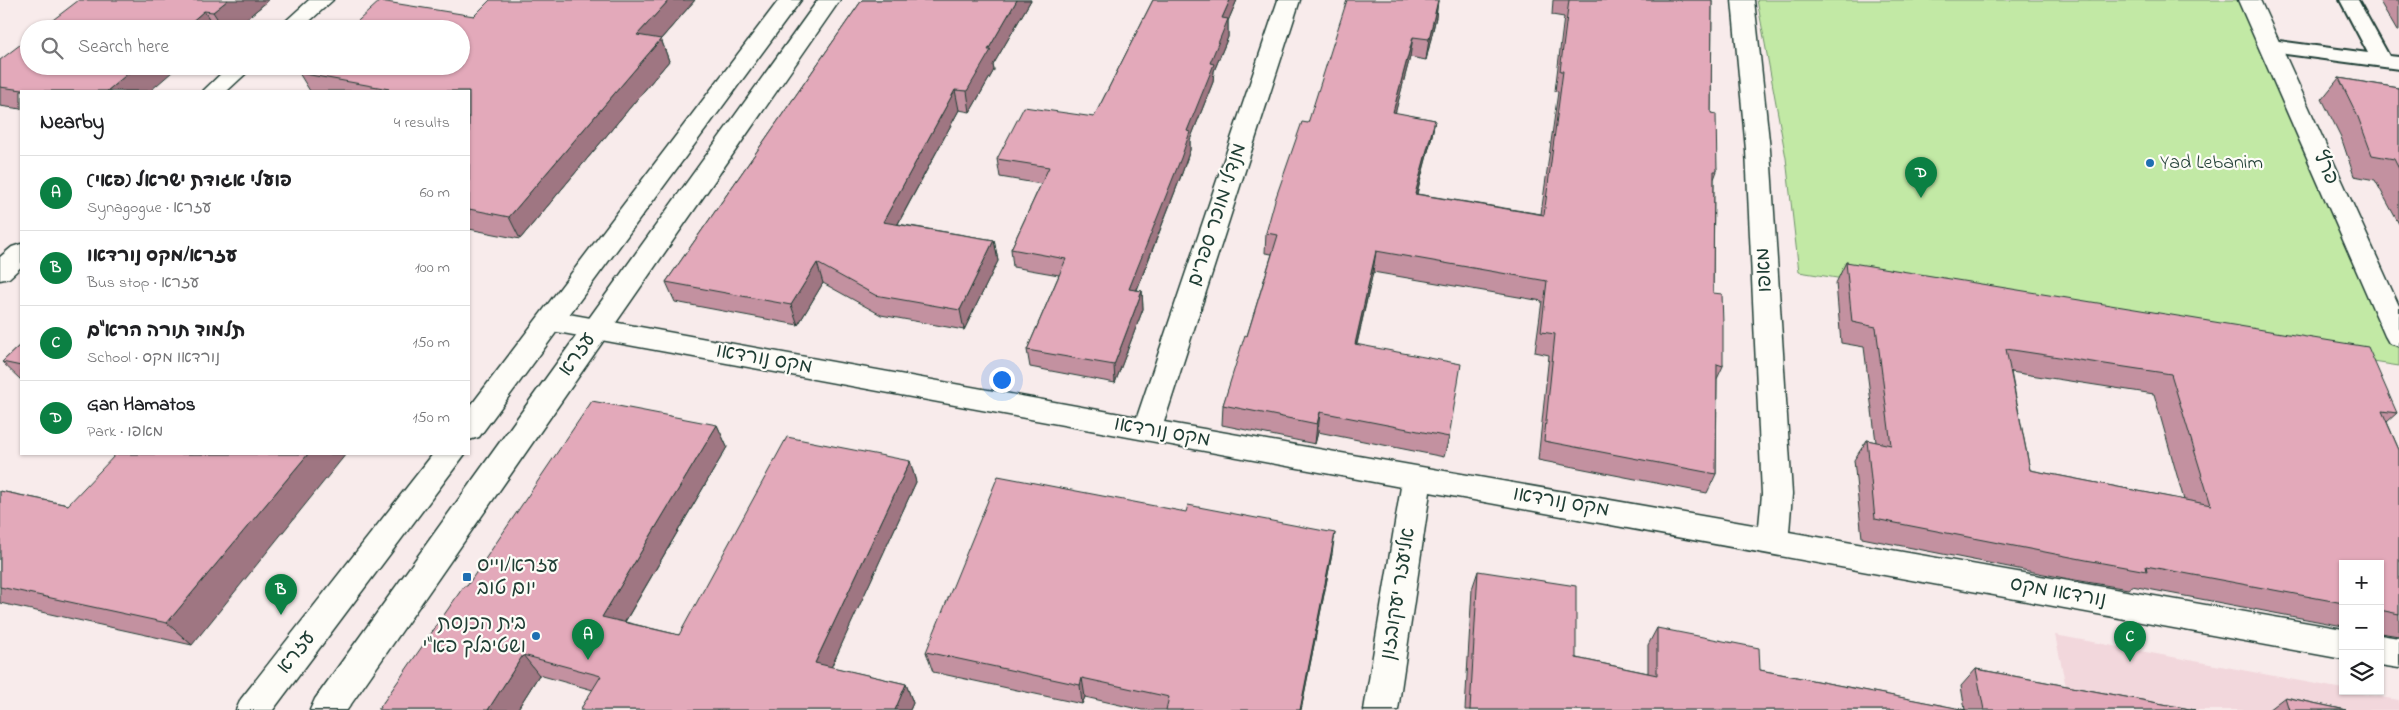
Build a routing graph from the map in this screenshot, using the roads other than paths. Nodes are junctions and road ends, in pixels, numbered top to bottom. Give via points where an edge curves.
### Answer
1 (322, 0) edge
2 (790, 0) edge
3 (829, 0) edge
4 (1289, 0) edge
5 (1743, 0) edge
6 (2249, 0) edge
7 (2349, 0) edge
8 (299, 20) edge
9 (2271, 46) junction
10 (2391, 62) edge
11 (233, 75) edge
12 (215, 90) edge
13 (20, 254) edge
14 (0, 271) edge
15 (552, 321) junction
16 (596, 330) junction
17 (2399, 336) edge
18 (470, 429) edge
19 (1147, 430) junction
20 (449, 455) edge
21 (1417, 478) junction
22 (1773, 541) junction
23 (2339, 643) edge
24 (2384, 651) edge
25 (2399, 654) edge
26 (253, 710) edge
27 (328, 710) edge
28 (1381, 710) edge

1 - 8 street
2 - 15 street, עזרא
3 - 16 street, עזרא
4 - 19 street, מנדלי מוכר ספרים
5 - 22 street, מאפו via 1758,150 1773,416 1777,494
6 - 9 street, פרץ
7 - 10 lane
9 - 10 lane
9 - 17 street, פרץ
11 - 12 street
13 - 14 street
15 - 16 street, מקס נורדאו
15 - 18 street, עזרא
16 - 19 street, מקס נורדאו
16 - 27 street, עזרא
19 - 21 street, מקס נורדאו
20 - 26 street, עזרא
21 - 22 street, מקס נורדאו
21 - 28 street, אליעזר יעקובזון
22 - 23 street, נורדאו מקס
24 - 25 street

